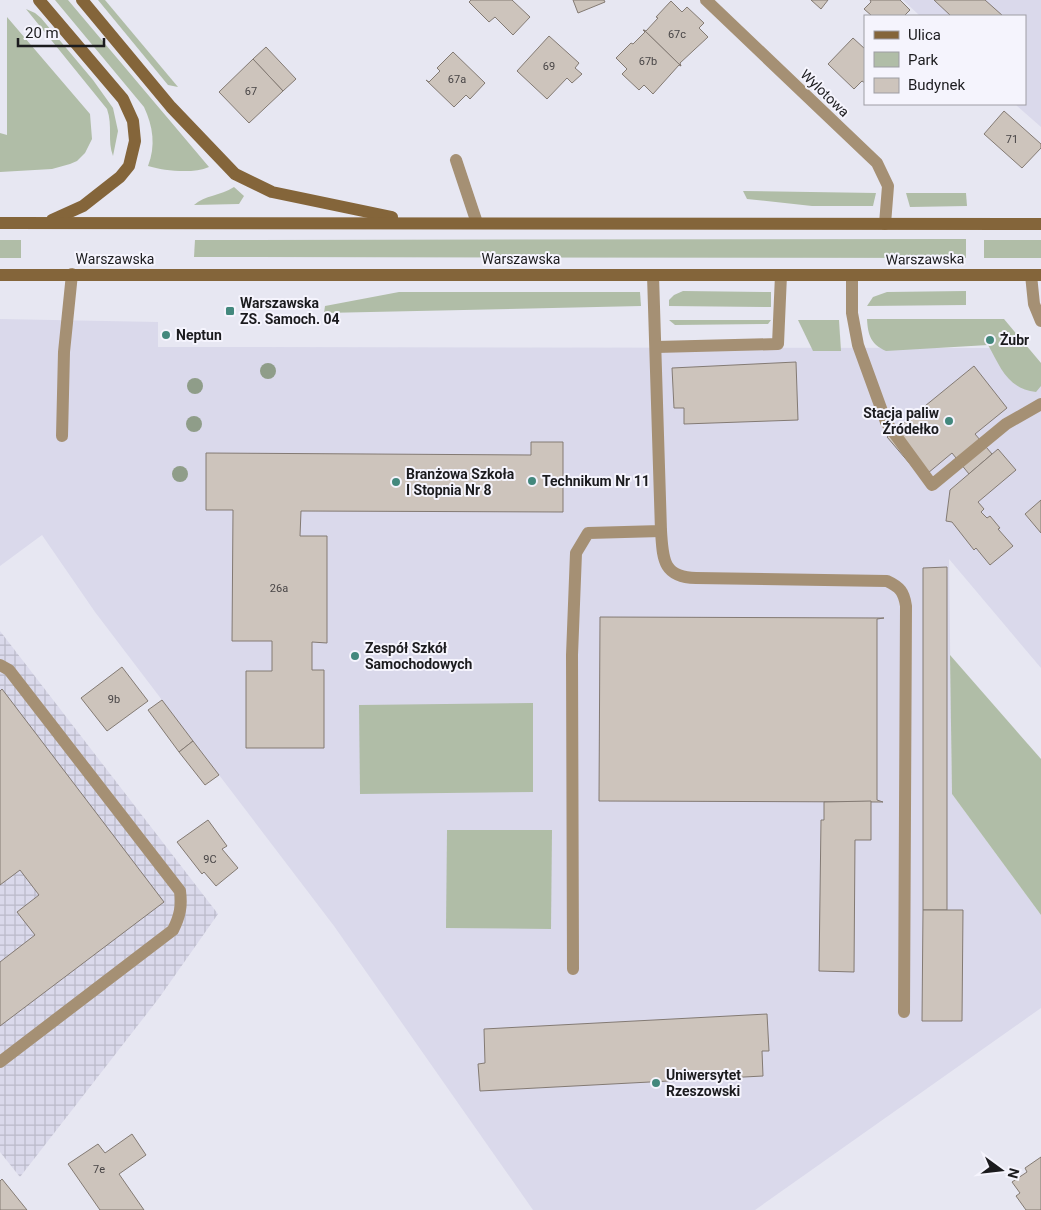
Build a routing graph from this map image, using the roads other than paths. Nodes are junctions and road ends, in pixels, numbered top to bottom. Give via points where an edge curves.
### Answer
1 (39, 0) edge
2 (82, 0) edge
3 (706, 0) edge
4 (456, 160) dead end
5 (0, 223) edge
6 (46, 223) junction
7 (421, 223) junction
8 (477, 224) junction
9 (885, 224) junction
10 (1041, 224) edge
11 (72, 274) junction
12 (0, 275) edge
13 (653, 275) junction
14 (781, 275) junction
15 (852, 275) junction
16 (1036, 275) edge
17 (1041, 321) edge
18 (656, 348) junction
19 (1041, 404) edge
20 (62, 436) dead end
21 (661, 530) junction
22 (5, 668) edge
23 (573, 969) dead end
24 (904, 1012) dead end
25 (0, 1062) edge

1 - 6 main road via 123,99 133,121 135,142 128,166 120,177 84,206
2 - 7 main road via 171,107 235,174 272,192
3 - 9 street, Wylotowa via 877,163 888,186
4 - 8 street
5 - 6 main road
6 - 7 main road
7 - 8 main road
8 - 9 main road
9 - 10 main road
11 - 12 main road, Warszawska
11 - 13 main road, Warszawska
11 - 20 street via 64,352
13 - 14 main road, Warszawska
13 - 18 street
14 - 15 main road, Warszawska
14 - 18 street via 778,344
15 - 16 main road, Warszawska
15 - 19 street via 852,313 858,345 886,422 932,485 1006,424
16 - 17 street via 1034,304
18 - 21 street
21 - 23 street via 588,533 576,554 572,655
21 - 24 street via 663,562 681,576 887,580 904,593
22 - 25 street via 180,891 182,902 174,930

